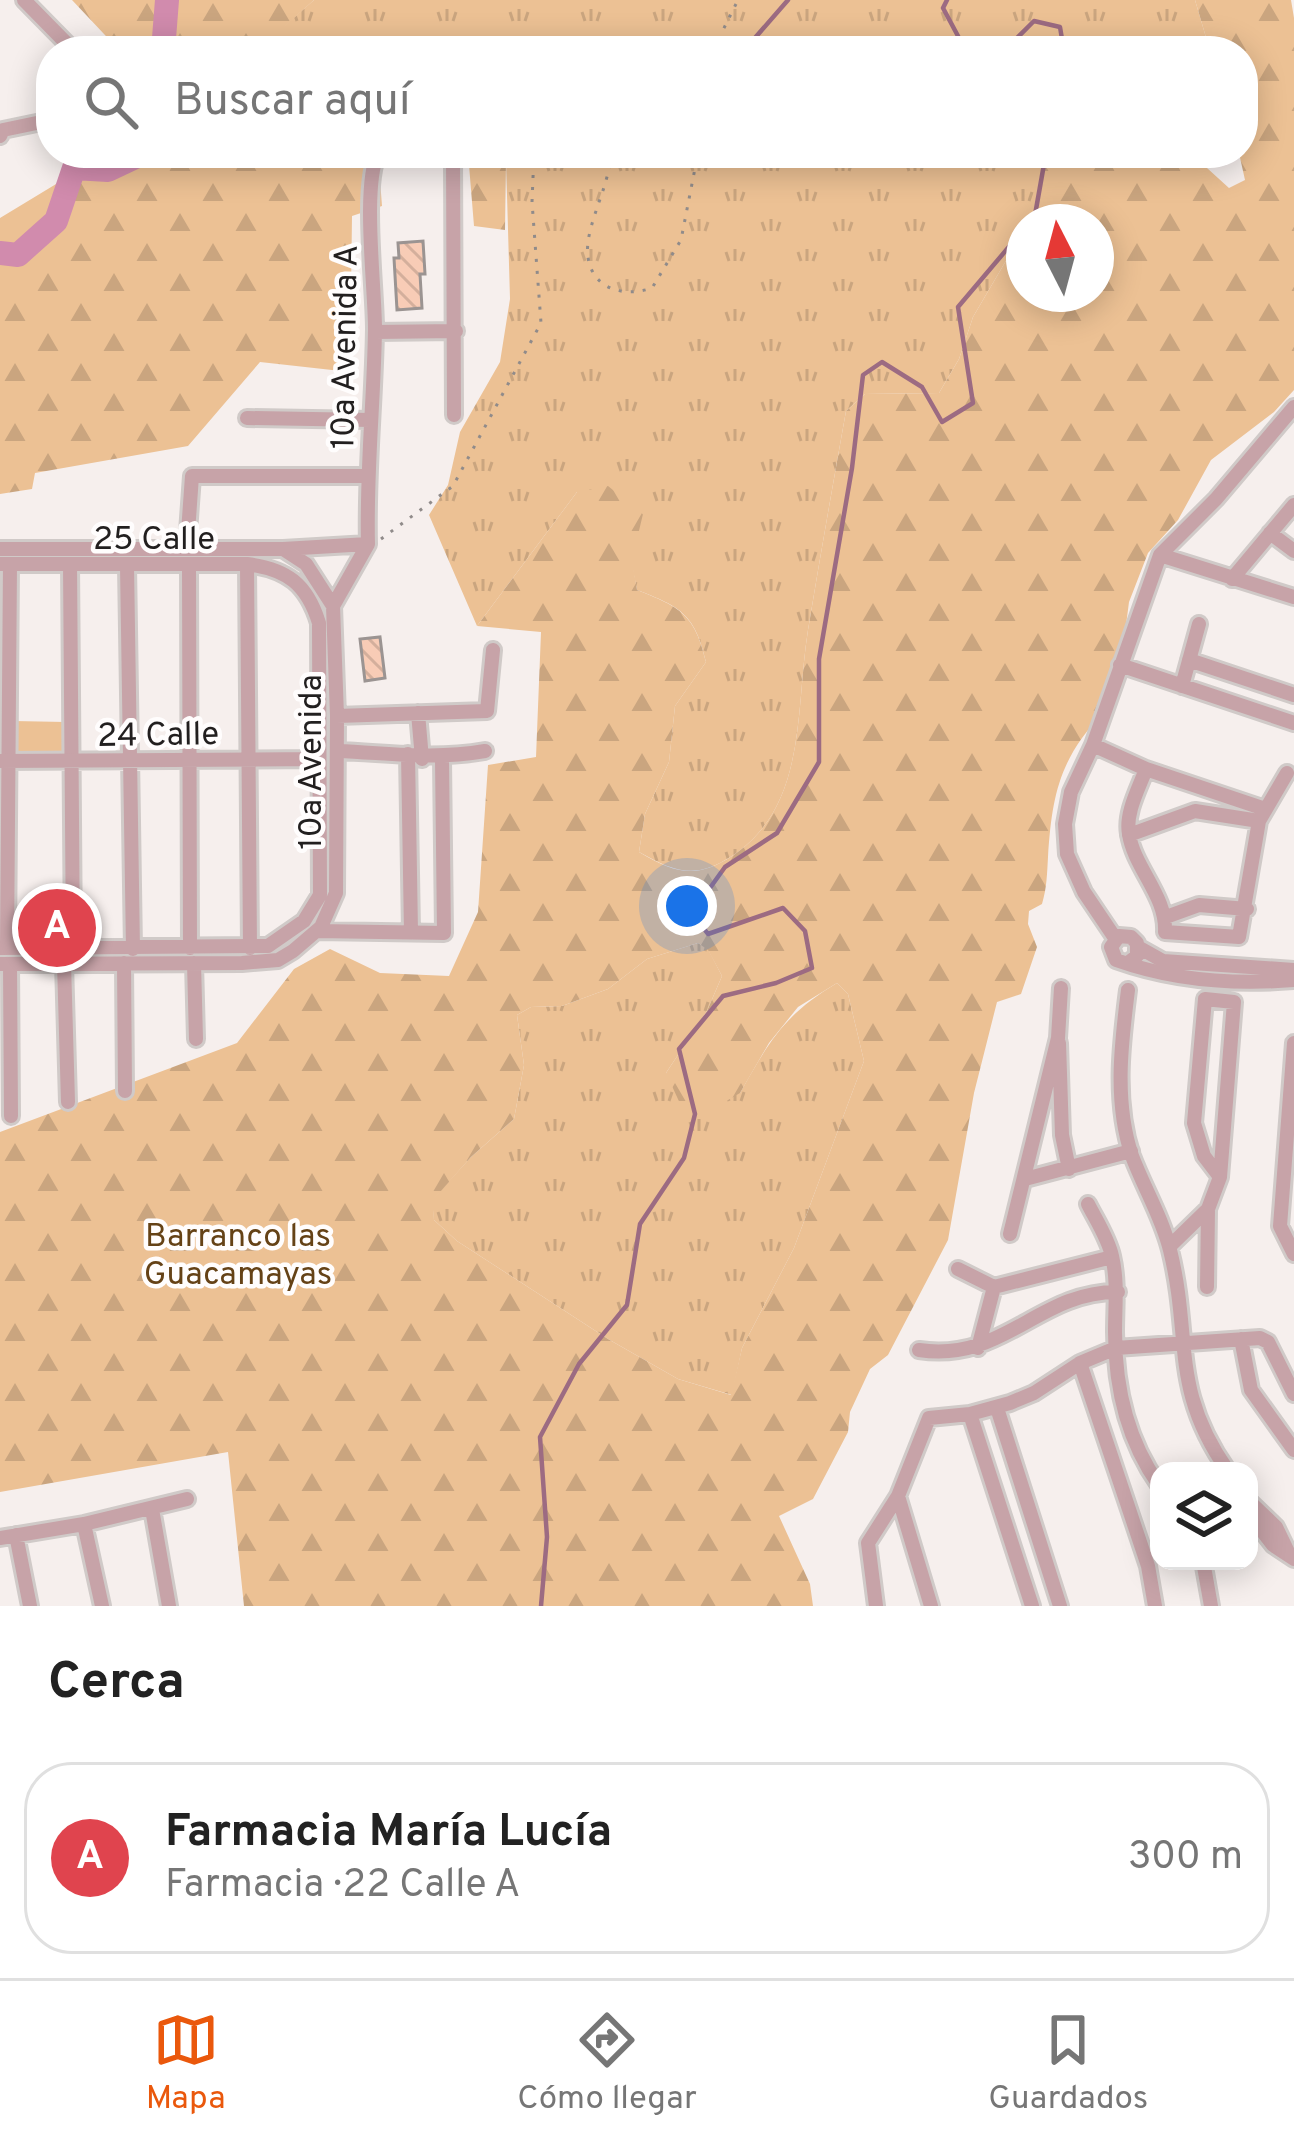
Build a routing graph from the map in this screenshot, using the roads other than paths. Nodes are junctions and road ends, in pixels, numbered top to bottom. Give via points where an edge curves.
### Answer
1 (24, 0) edge
2 (59, 36) edge
3 (36, 123) edge
4 (1, 130) edge
5 (375, 168) edge
6 (452, 168) edge
7 (456, 331) junction
8 (375, 332) junction
9 (1294, 406) edge
10 (454, 416) dead end
11 (247, 418) dead end
12 (370, 420) junction
13 (367, 476) junction
14 (1294, 505) edge
15 (188, 532) dead end
16 (1270, 533) junction
17 (368, 544) junction
18 (0, 549) edge
19 (283, 549) junction
20 (1294, 550) edge
21 (1160, 555) junction
22 (167, 556) junction
23 (5, 564) edge
24 (70, 564) junction
25 (189, 564) junction
26 (247, 564) junction
27 (127, 565) junction
28 (1232, 579) junction
29 (303, 587) joint
30 (1294, 597) edge
31 (333, 606) junction
32 (1199, 624) dead end
33 (493, 650) dead end
34 (1189, 660) junction
35 (1120, 665) junction
36 (1182, 686) junction
37 (1294, 695) edge
38 (418, 712) junction
39 (338, 716) junction
40 (1294, 724) edge
41 (1093, 745) junction
42 (338, 751) junction
43 (485, 751) dead end
44 (415, 756) junction
45 (442, 758) junction
46 (248, 759) junction
47 (317, 759) junction
48 (129, 760) junction
49 (188, 760) junction
50 (4, 761) edge
51 (70, 761) junction
52 (1147, 769) junction
53 (1287, 773) dead end
54 (1262, 815) junction
55 (1129, 835) junction
56 (1246, 909) junction
57 (1166, 916) junction
58 (411, 932) junction
59 (312, 936) junction
60 (1115, 938) junction
61 (1138, 947) junction
62 (73, 948) junction
63 (250, 948) junction
64 (133, 949) junction
65 (273, 953) junction
66 (4, 956) edge
67 (192, 956) junction
68 (1129, 962) junction
69 (64, 963) junction
70 (124, 963) junction
71 (1294, 970) edge
72 (1294, 980) edge
73 (1061, 988) dead end
74 (1128, 990) dead end
75 (1058, 1038) junction
76 (196, 1040) dead end
77 (1294, 1043) edge
78 (125, 1090) dead end
79 (68, 1102) dead end
80 (11, 1116) dead end
81 (1131, 1151) junction
82 (1069, 1169) junction
83 (1220, 1178) junction
84 (1025, 1179) junction
85 (1088, 1204) dead end
86 (1208, 1209) junction
87 (1010, 1234) dead end
88 (1169, 1246) junction
89 (1294, 1254) edge
90 (1112, 1257) junction
91 (958, 1269) dead end
92 (994, 1287) junction
93 (1207, 1287) dead end
94 (1118, 1292) junction
95 (1241, 1339) junction
96 (1183, 1342) junction
97 (978, 1348) junction
98 (1116, 1348) junction
99 (919, 1350) dead end
100 (1080, 1363) junction
101 (1294, 1394) edge
102 (997, 1408) junction
103 (970, 1414) junction
104 (1294, 1450) edge
105 (1222, 1462) edge
106 (1150, 1470) edge
107 (898, 1496) junction
108 (187, 1499) dead end
109 (152, 1509) junction
110 (1034, 1516) junction
111 (84, 1524) junction
112 (1258, 1525) edge
113 (1009, 1526) junction
114 (8, 1537) edge
115 (1150, 1553) edge
116 (1291, 1557) edge
117 (1154, 1570) edge
118 (1204, 1570) edge
119 (30, 1606) edge
120 (102, 1606) edge
121 (169, 1606) edge
122 (876, 1606) edge
123 (931, 1606) edge
124 (1032, 1606) edge
125 (1060, 1606) edge
126 (1155, 1606) edge
127 (1210, 1606) edge

1 - 2 street
3 - 4 street
5 - 8 street, 10a Avenida A
6 - 7 street
7 - 8 street
7 - 10 street
8 - 12 street, 10a Avenida A
9 - 21 street
11 - 12 street
12 - 13 street, 10a Avenida A
13 - 15 street via 191,477
13 - 17 street, 10a Avenida A
14 - 16 street
16 - 20 street
16 - 28 street
17 - 19 street, 25 Calle
17 - 31 street
18 - 22 street, 25 Calle
19 - 22 street, 25 Calle
19 - 31 street, 10a Avenida via 306,564
21 - 28 street
21 - 35 street
22 - 25 street, 25 Calle
22 - 27 street, 25 Calle
23 - 24 street, 25 Calle
23 - 50 street
24 - 27 street, 25 Calle
24 - 51 street
25 - 26 street, 25 Calle
25 - 49 street
26 - 29 street, 25 Calle via 272,567
26 - 46 street
27 - 48 street
28 - 30 street
29 - 47 street, 10a Avenida via 319,623
31 - 39 street, 10a Avenida
32 - 34 street
33 - 38 street via 488,711
34 - 36 street
34 - 37 street
35 - 36 street
35 - 41 street
36 - 40 street
38 - 39 street
38 - 44 street
39 - 42 street, 10a Avenida
41 - 52 street
41 - 60 street via 1067,808 1067,854
42 - 44 street
42 - 59 street, 10a Avenida via 336,893
43 - 45 street
44 - 45 street
44 - 58 street
45 - 58 street via 444,933
46 - 47 street, 24 Calle
46 - 49 street, 24 Calle
46 - 63 street
47 - 65 street, 10a Avenida via 320,895
48 - 49 street, 24 Calle
48 - 51 street, 24 Calle
48 - 64 street
49 - 67 street
50 - 51 street, 24 Calle
50 - 66 street
51 - 62 street
52 - 54 street
52 - 55 street
53 - 54 street
54 - 55 street via 1195,812
54 - 56 street
55 - 57 street
56 - 57 street via 1199,905
56 - 57 street via 1239,938 1165,932
58 - 59 street
59 - 65 street
60 - 61 street via 1132,937
60 - 68 street via 1112,956
61 - 68 street
61 - 71 street via 1163,961
62 - 64 street
62 - 66 street
63 - 65 street
63 - 67 street
64 - 67 street
65 - 67 street
66 - 69 street
66 - 80 street
67 - 70 street
67 - 76 street
68 - 72 street via 1178,978
69 - 70 street
69 - 79 street
70 - 78 street
73 - 75 street
74 - 81 street via 1119,1083
75 - 82 street
75 - 84 street
77 - 89 street via 1280,1226
81 - 82 street
81 - 88 street
82 - 84 street
83 - 83 street via 1194,1124 1203,999 1234,1000
83 - 86 street
84 - 87 street
85 - 90 street
86 - 88 street
86 - 93 street
88 - 96 street
90 - 92 street
90 - 94 street
91 - 92 street
92 - 97 street
94 - 97 street via 1074,1298
94 - 98 street
95 - 96 street
95 - 101 street via 1268,1342
95 - 104 street via 1251,1390
96 - 98 street
96 - 105 street via 1196,1420
97 - 99 street
98 - 100 street
98 - 106 street via 1126,1418
100 - 102 street
100 - 115 street
102 - 103 street
102 - 110 street
103 - 107 street via 927,1420
103 - 113 street
107 - 122 street via 868,1545
107 - 123 street
108 - 109 street
109 - 111 street
109 - 121 street
110 - 113 street
110 - 125 street
111 - 114 street
111 - 120 street
112 - 116 street
113 - 124 street
114 - 119 street
117 - 126 street
118 - 127 street

